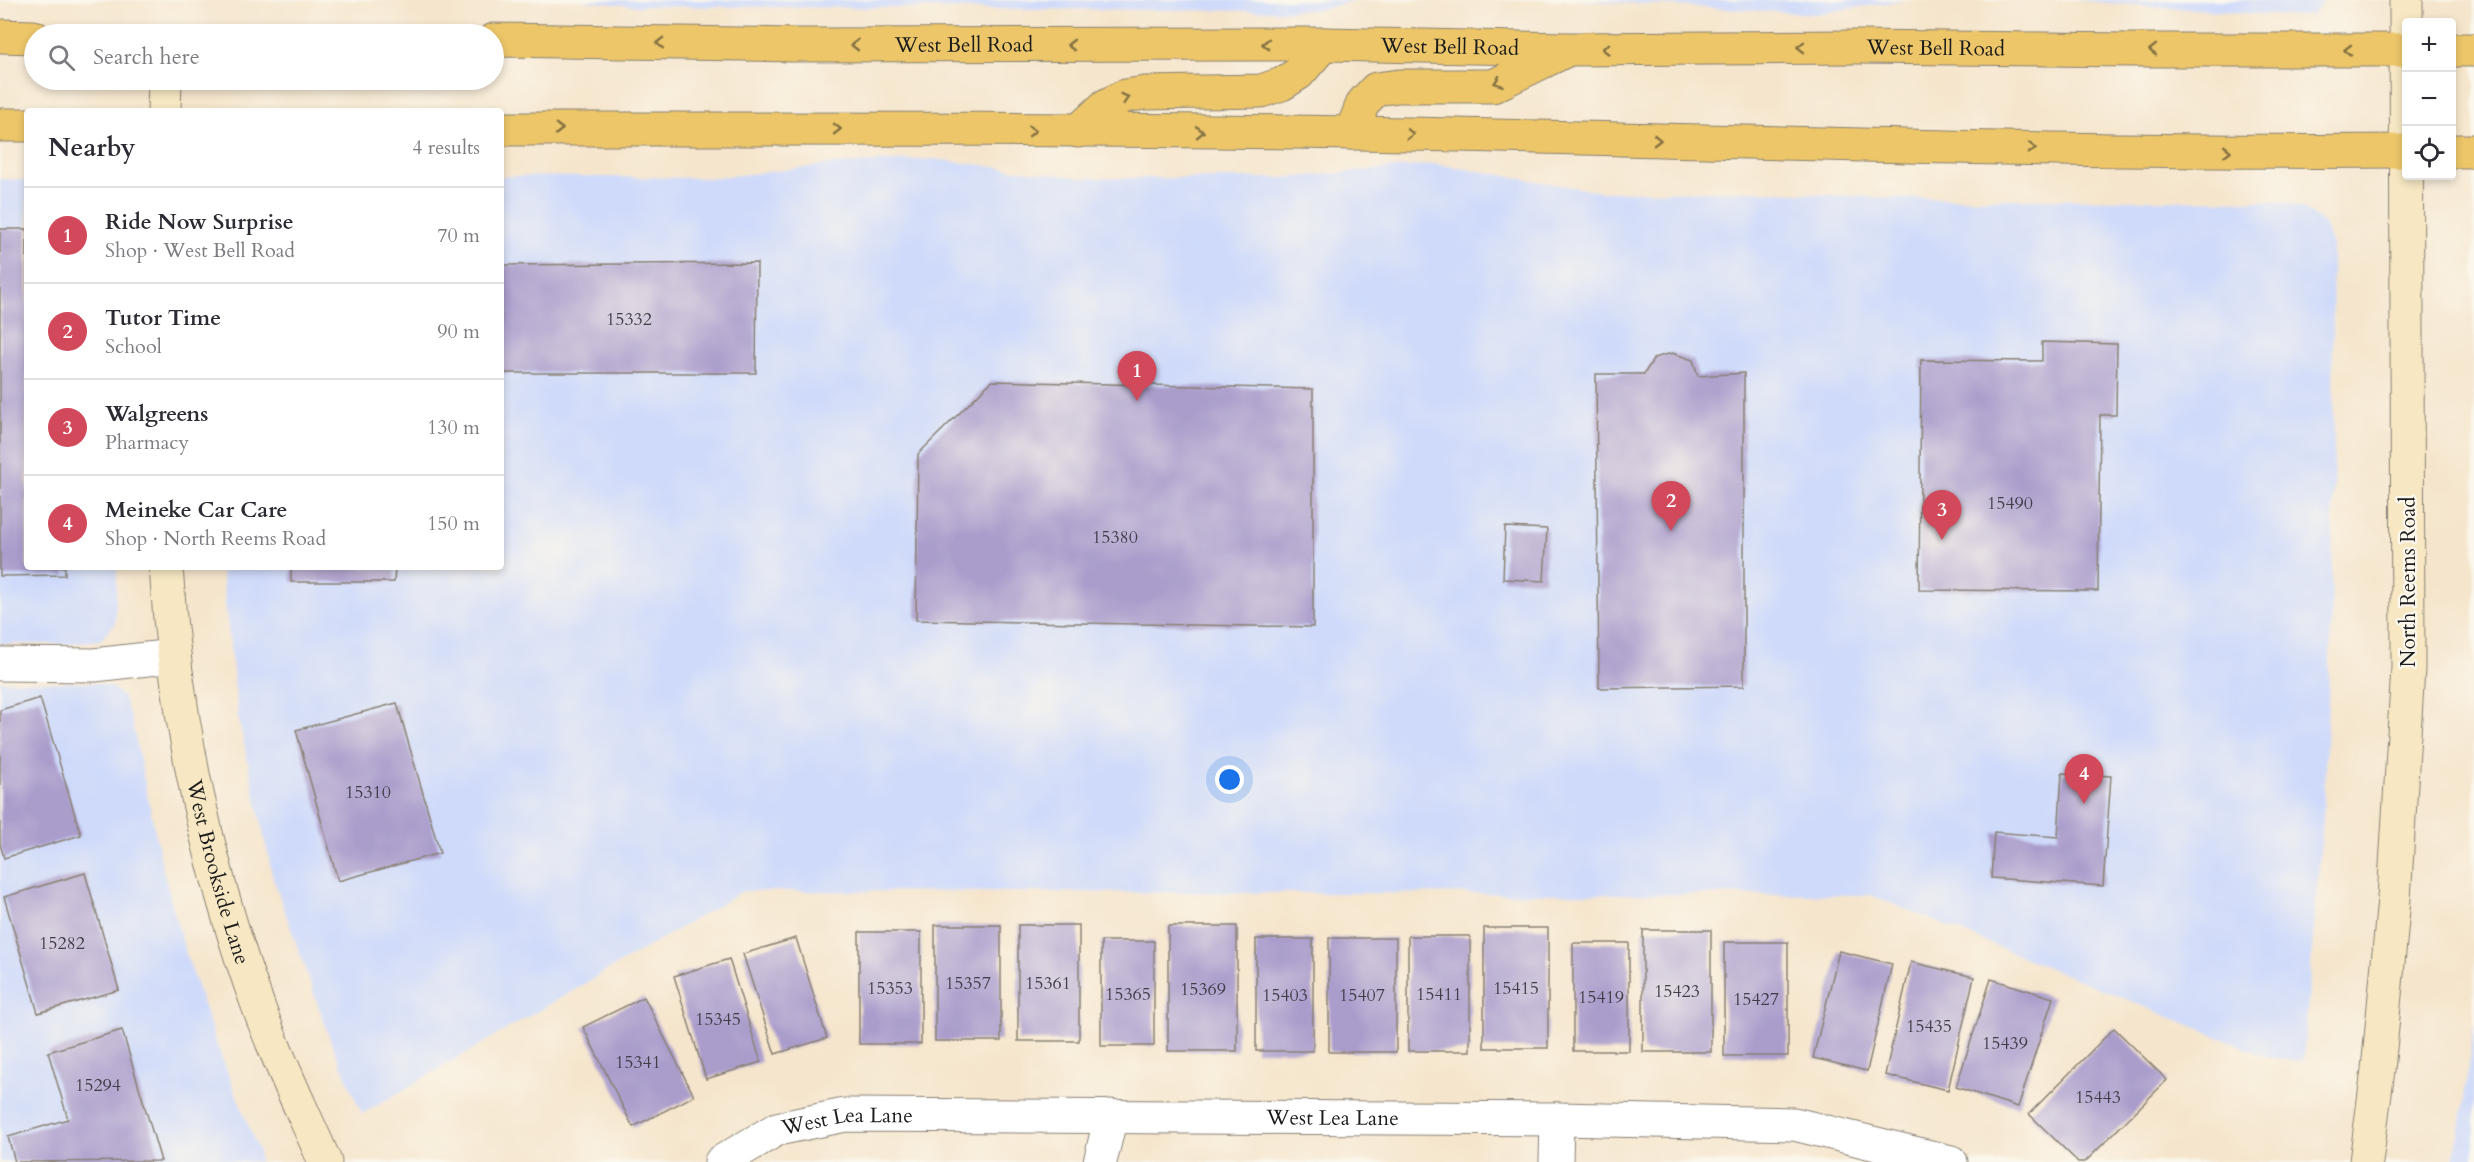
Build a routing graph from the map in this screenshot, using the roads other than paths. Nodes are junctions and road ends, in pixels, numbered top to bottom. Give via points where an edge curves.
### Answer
1 (2406, 0) edge
2 (2406, 18) edge
3 (0, 36) edge
4 (24, 37) edge
5 (504, 40) edge
6 (1324, 44) junction
7 (1570, 49) junction
8 (2402, 50) edge
9 (2456, 50) edge
10 (2474, 50) edge
11 (2406, 72) edge
12 (165, 90) edge
13 (164, 108) edge
14 (0, 125) edge
15 (24, 125) edge
16 (2406, 126) edge
17 (504, 129) edge
18 (1078, 131) junction
19 (1351, 133) junction
20 (2402, 151) edge
21 (2456, 151) edge
22 (2474, 151) edge
23 (2406, 180) edge
24 (166, 570) edge
25 (174, 656) junction
26 (0, 664) edge
27 (1111, 1116) junction
28 (1557, 1119) junction
29 (325, 1162) edge
30 (721, 1162) edge
31 (1100, 1162) edge
32 (1556, 1162) edge
33 (1951, 1162) edge
34 (2366, 1162) edge

1 - 2 main road, North Reems Road
3 - 4 main road
6 -> 5 main road, West Bell Road via 794,45
6 - 7 main road, West Bell Road
18 -> 6 main road via 1105,106 1125,96 1261,91 1282,84 1299,73
8 -> 7 main road, West Bell Road
7 -> 19 main road via 1493,86 1376,89 1363,103
9 - 10 main road
11 - 16 main road, North Reems Road
12 - 13 main road
14 - 15 main road
17 -> 18 main road
18 -> 19 main road
19 -> 20 main road via 1864,146
21 - 22 main road
23 - 34 main road, North Reems Road via 2408,668 2394,898
24 - 25 main road, West Brookside Lane
25 - 26 street via 94,665
25 - 29 main road, West Brookside Lane via 195,775 224,897 259,1009
27 - 28 street, West Lea Lane
27 - 30 street, West Lea Lane via 844,1115 777,1129
27 - 31 street
28 - 32 street
28 - 33 street, West Lea Lane via 1794,1124

